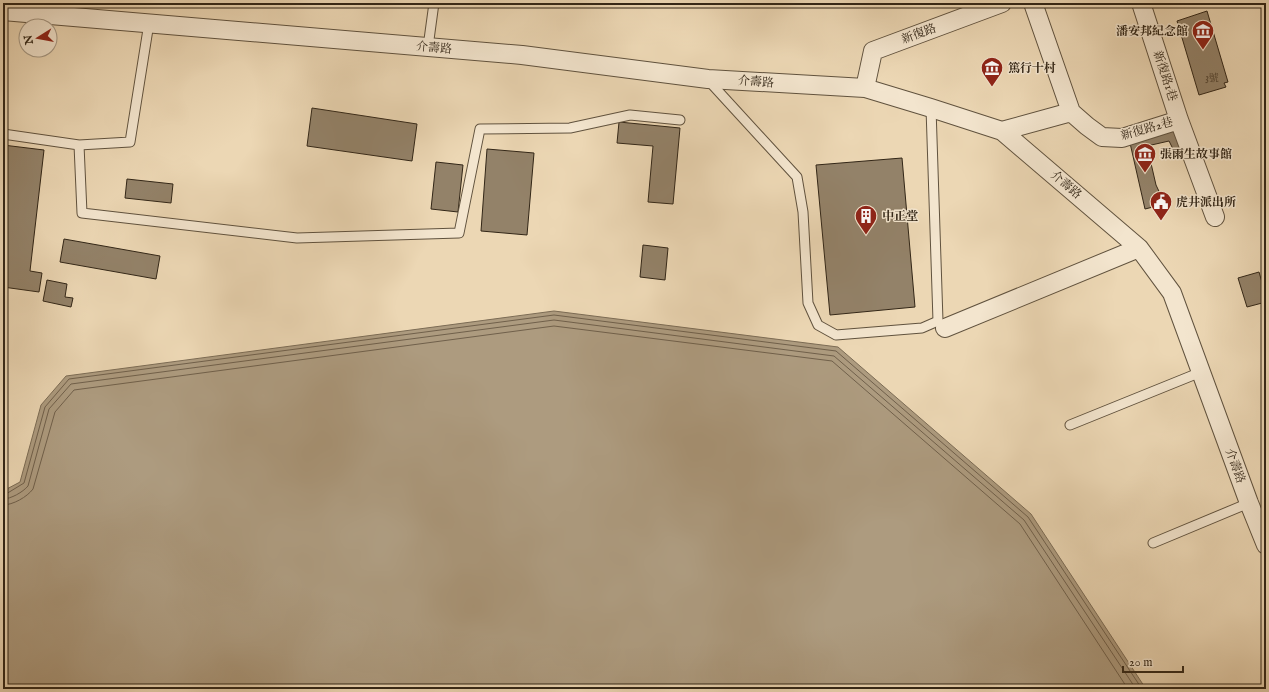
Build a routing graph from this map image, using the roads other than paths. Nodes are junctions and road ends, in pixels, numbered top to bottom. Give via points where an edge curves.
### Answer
1 (434, 3) edge
2 (1002, 3) edge
3 (1033, 3) edge
4 (1141, 3) edge
5 (3, 11) edge
6 (149, 23) junction
7 (428, 47) junction
8 (708, 79) junction
9 (865, 88) junction
10 (931, 108) junction
11 (1071, 112) junction
12 (680, 120) dead end
13 (1179, 120) junction
14 (1002, 131) junction
15 (3, 134) edge
16 (79, 145) junction
17 (1215, 217) dead end
18 (1139, 248) junction
19 (945, 328) dead end
20 (1201, 372) junction
21 (1070, 425) dead end
22 (1249, 503) junction
23 (1153, 543) dead end
24 (1266, 545) edge

1 - 7 lane
2 - 9 street, 新復路 via 873,51
3 - 11 street, 新復路2巷
4 - 13 street, 新復路1巷
5 - 6 street, 介壽路
6 - 7 street, 介壽路
6 - 16 lane via 130,142
7 - 8 street, 介壽路 via 522,55
8 - 9 street, 介壽路
8 - 10 lane via 797,177 803,212 808,303 818,325 836,335 922,328 938,321
9 - 10 street, 介壽路
10 - 14 street, 介壽路
11 - 13 street, 新復路2巷 via 1102,137 1122,138
11 - 14 street
12 - 16 lane via 630,115 570,128 480,129 459,233 297,238 82,213
13 - 17 street, 新復路1巷
14 - 18 street, 介壽路
15 - 16 lane
18 - 19 street
18 - 20 street, 介壽路 via 1172,293
20 - 21 lane
20 - 22 street, 介壽路
22 - 23 lane
22 - 24 street, 介壽路

